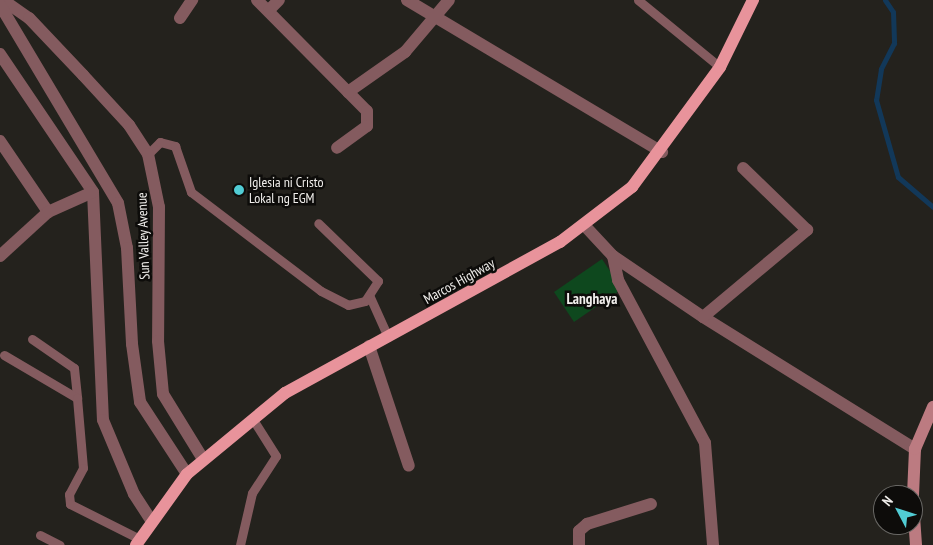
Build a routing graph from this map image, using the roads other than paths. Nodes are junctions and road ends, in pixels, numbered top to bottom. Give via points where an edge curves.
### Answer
1 (3, 0) edge
2 (192, 0) edge
3 (257, 0) edge
4 (279, 0) edge
5 (407, 0) edge
6 (449, 0) edge
7 (638, 0) edge
8 (753, 0) edge
9 (0, 6) edge
10 (269, 10) junction
11 (434, 16) junction
12 (180, 18) dead end
13 (0, 54) edge
14 (720, 67) junction
15 (348, 92) junction
16 (0, 141) edge
17 (338, 148) dead end
18 (662, 152) junction
19 (148, 154) junction
20 (743, 168) dead end
21 (93, 192) junction
22 (48, 212) junction
23 (318, 223) dead end
24 (585, 226) junction
25 (0, 256) edge
26 (613, 256) junction
27 (370, 297) junction
28 (703, 317) junction
29 (388, 336) junction
30 (32, 339) dead end
31 (370, 346) junction
32 (4, 355) dead end
33 (77, 398) junction
34 (933, 407) edge
35 (252, 418) junction
36 (915, 448) junction
37 (203, 459) junction
38 (409, 466) dead end
39 (187, 474) junction
40 (913, 485) edge
41 (650, 504) dead end
42 (151, 520) junction
43 (40, 535) dead end
44 (138, 542) edge
45 (60, 545) edge
46 (240, 545) edge
47 (579, 545) edge
48 (712, 545) edge

1 - 19 street, Sun Valley Avenue via 28,18 83,75 130,125
2 - 12 street
3 - 10 street
4 - 10 street
5 - 11 street
6 - 11 street
7 - 14 lane
8 - 14 main road, Marcos Highway
9 - 39 street, Sun Valley Avenue via 118,203 128,248 132,344 140,402
10 - 15 street
11 - 15 street via 405,52
11 - 18 street
13 - 21 street
14 - 18 main road, Marcos Highway
15 - 17 street via 367,110 370,122
16 - 22 street
18 - 24 main road, Marcos Highway via 632,187
19 - 27 lane via 160,142 174,146 191,192 321,291 348,305
19 - 37 street, Sun Valley Avenue via 159,207 158,341 163,394
20 - 28 street via 807,230
21 - 22 street
21 - 42 street via 103,420 134,494
22 - 25 street
23 - 27 lane via 378,282
24 - 26 street
24 - 29 main road, Marcos Highway
26 - 28 street
26 - 48 street via 618,280 705,444
27 - 29 lane
28 - 36 street
29 - 31 main road, Marcos Highway
30 - 33 lane via 74,368
31 - 35 main road, Marcos Highway via 284,393
31 - 38 street
32 - 33 lane
33 - 44 lane via 83,468 69,494 70,504
34 - 36 street
35 - 37 main road, Marcos Highway
35 - 46 lane via 276,456 252,493
36 - 40 street
37 - 39 main road, Marcos Highway
39 - 42 main road, Marcos Highway
41 - 47 street via 588,524 579,531
42 - 44 main road, Marcos Highway
43 - 45 lane

